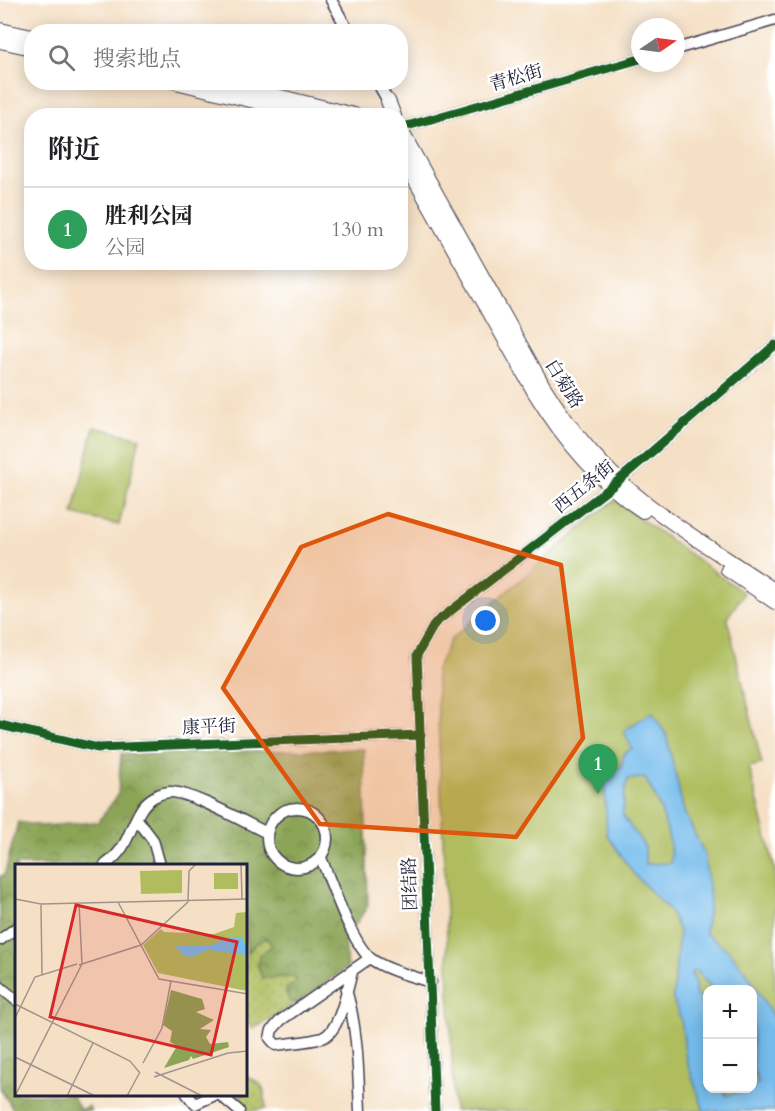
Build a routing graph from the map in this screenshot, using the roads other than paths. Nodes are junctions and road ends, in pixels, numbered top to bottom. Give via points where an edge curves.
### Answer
1 (331, 0) edge
2 (775, 20) edge
3 (344, 24) edge
4 (0, 30) edge
5 (24, 35) edge
6 (0, 41) edge
7 (24, 46) edge
8 (685, 46) edge
9 (631, 62) edge
10 (209, 90) edge
11 (252, 90) edge
12 (381, 90) edge
13 (283, 108) edge
14 (326, 108) edge
15 (390, 108) edge
16 (408, 127) edge
17 (408, 143) edge
18 (408, 167) edge
19 (775, 345) edge
20 (615, 484) junction
21 (775, 591) edge
22 (775, 602) edge
23 (417, 656) joint
24 (0, 725) edge
25 (421, 735) junction
26 (137, 819) junction
27 (267, 833) junction
28 (321, 858) junction
29 (107, 864) edge
30 (160, 864) edge
31 (15, 929) edge
32 (0, 940) edge
33 (370, 958) junction
34 (352, 972) junction
35 (431, 981) junction
36 (0, 987) edge
37 (346, 990) junction
38 (15, 999) edge
39 (189, 1096) edge
40 (215, 1096) edge
41 (219, 1096) edge
42 (239, 1111) edge
43 (360, 1111) edge
44 (435, 1111) edge

1 - 3 street
2 - 8 street
4 - 5 main road
6 - 7 main road
9 - 16 street, 青松街
10 - 13 main road
11 - 14 main road
12 - 15 street
17 - 20 main road, 白菊路 via 553,403
18 - 20 main road, 白菊路 via 544,408 556,426
19 - 20 street, 西五条街
20 - 21 main road, 白菊路
20 - 22 main road, 白菊路 via 636,507
20 - 23 street, 西五条街 via 435,623
23 - 25 street, 团结路
24 - 25 street, 康平街 via 98,748
25 - 35 street, 团结路
26 - 27 street via 155,796 171,792 204,802
26 - 29 street via 125,846
26 - 30 street via 153,840
27 - 28 street via 268,848 281,864 303,869
27 - 28 street via 280,813 290,808 306,809 318,816 326,828 328,839
28 - 33 street via 348,924
31 - 32 street
33 - 34 street
33 - 35 street
34 - 37 street
34 - 37 street via 281,1020 270,1038 276,1045 323,1038 337,1022
35 - 44 street, 团结路
36 - 38 street
37 - 43 street via 356,1031
39 - 40 street via 195,1104
41 - 42 street

